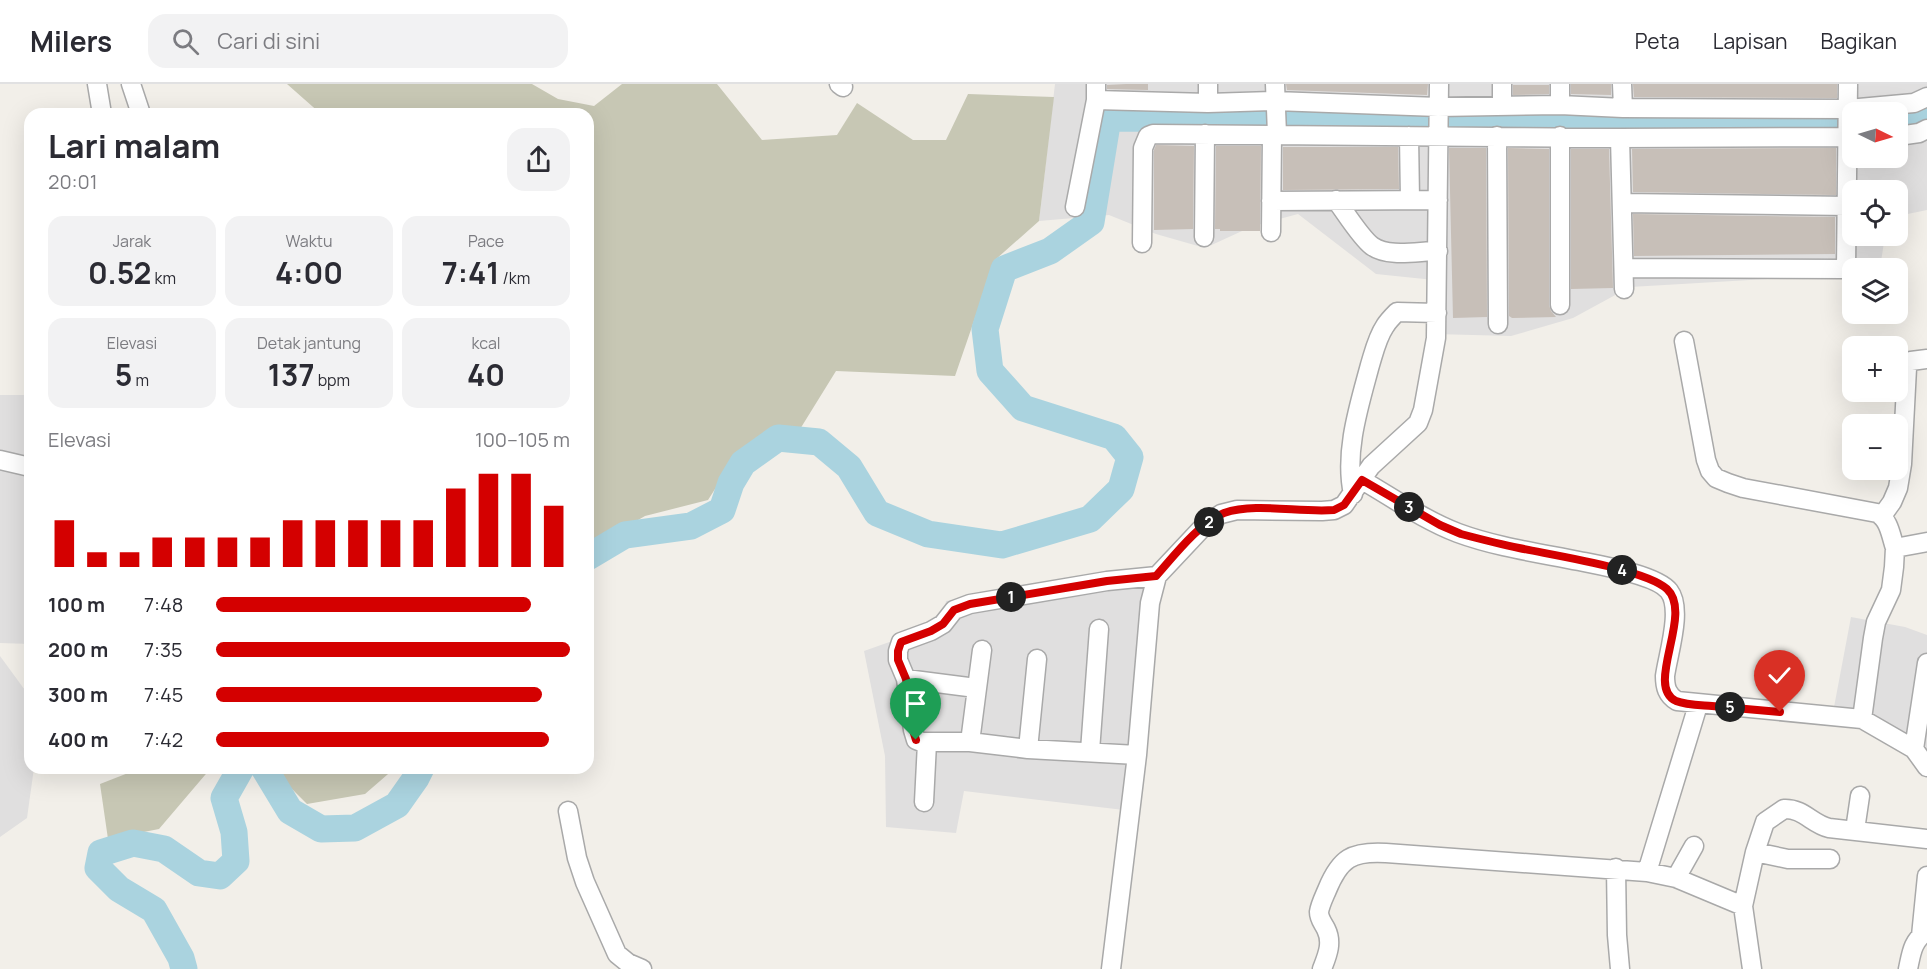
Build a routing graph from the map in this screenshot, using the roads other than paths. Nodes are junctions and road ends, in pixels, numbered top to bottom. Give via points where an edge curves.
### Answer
1 (97, 84) edge
2 (131, 84) edge
3 (1208, 84) edge
4 (1439, 84) edge
5 (1502, 84) edge
6 (1560, 84) edge
7 (1622, 84) edge
8 (1848, 84) edge
9 (1096, 92) edge
10 (1153, 93) edge
11 (1927, 96) edge
12 (1276, 99) edge
13 (1848, 102) edge
14 (1208, 103) junction
15 (1908, 104) edge
16 (1502, 105) junction
17 (1560, 105) junction
18 (1438, 107) junction
19 (101, 108) edge
20 (139, 108) edge
21 (1623, 108) junction
22 (1842, 109) edge
23 (1927, 129) edge
24 (1205, 134) junction
25 (1275, 134) junction
26 (1908, 135) edge
27 (1409, 136) junction
28 (1439, 136) junction
29 (1497, 136) junction
30 (1560, 136) junction
31 (1842, 137) edge
32 (1620, 138) junction
33 (1336, 200) junction
34 (1410, 200) junction
35 (1438, 200) junction
36 (1271, 201) junction
37 (1622, 202) junction
38 (1075, 207) dead end
39 (1842, 207) edge
40 (1271, 232) dead end
41 (1204, 237) dead end
42 (1142, 243) dead end
43 (1848, 246) edge
44 (1438, 251) junction
45 (1624, 268) junction
46 (1624, 289) dead end
47 (1560, 305) dead end
48 (1437, 313) junction
49 (1498, 324) dead end
50 (1683, 341) dead end
51 (1927, 359) edge
52 (0, 460) edge
53 (24, 466) edge
54 (1357, 487) junction
55 (1882, 516) junction
56 (1927, 542) edge
57 (1895, 548) junction
58 (1156, 576) junction
59 (1099, 629) dead end
60 (982, 650) dead end
61 (1037, 659) dead end
62 (1927, 663) edge
63 (906, 679) junction
64 (976, 688) junction
65 (1698, 705) junction
66 (1862, 718) junction
67 (970, 742) junction
68 (927, 743) junction
69 (1028, 748) junction
70 (1914, 749) junction
71 (1090, 752) junction
72 (1137, 755) junction
73 (1927, 767) edge
74 (1860, 796) dead end
75 (924, 802) dead end
76 (568, 811) dead end
77 (1855, 830) junction
78 (1927, 839) edge
79 (1694, 846) dead end
80 (1755, 852) junction
81 (1830, 859) dead end
82 (1616, 868) junction
83 (1647, 872) junction
84 (1927, 876) edge
85 (1676, 878) junction
86 (1743, 906) junction
87 (1924, 933) edge
88 (642, 969) edge
89 (1111, 969) edge
90 (1322, 969) edge
91 (1620, 969) edge
92 (1752, 969) edge
93 (1908, 969) edge

1 - 19 street
2 - 20 street
3 - 14 street
4 - 18 street
5 - 16 street
6 - 17 street
7 - 21 street
8 - 13 street
9 - 10 street
9 - 38 street
10 - 14 street
11 - 15 street
12 - 14 street
12 - 18 street
12 - 25 street
16 - 17 street
16 - 18 street
17 - 21 street
18 - 28 street
21 - 22 street
23 - 26 street
24 - 25 street
24 - 41 street
24 - 42 street via 1148,136 1143,148
25 - 27 street
25 - 36 street
27 - 28 street
27 - 34 street
28 - 29 street
28 - 35 street
29 - 30 street
29 - 49 street
30 - 32 street
30 - 47 street
31 - 32 street
32 - 37 street
33 - 34 street
33 - 36 street
33 - 44 street via 1371,245 1381,250
34 - 35 street
35 - 44 street
36 - 40 street
37 - 39 street
37 - 45 street
43 - 45 street via 1848,266 1843,270
44 - 48 street
45 - 46 street
48 - 54 street via 1436,338 1418,423 1380,456
48 - 54 street via 1398,312 1378,339 1354,433 1350,470
50 - 55 street via 1706,460 1716,478 1743,488
51 - 55 street via 1911,362 1907,368 1898,488
52 - 53 street
54 - 58 street via 1344,505 1334,510 1237,510 1221,514 1204,526
54 - 65 street via 1461,534 1610,567 1665,587 1673,598 1676,614 1665,676 1667,691 1677,701
55 - 57 street
56 - 57 street
57 - 66 street via 1890,590 1876,622
58 - 63 street via 993,600 954,610 943,624 901,642 898,660
58 - 72 street via 1150,603
59 - 71 street
60 - 64 street
61 - 69 street
62 - 70 street
63 - 64 street
63 - 68 street via 916,740
64 - 67 street
65 - 66 street
65 - 83 street
66 - 70 street
67 - 68 street
67 - 69 street
68 - 75 street
69 - 71 street
70 - 73 street
71 - 72 street
72 - 89 street
74 - 77 street
76 - 88 street via 577,858 617,954
77 - 78 street
77 - 80 street via 1822,826 1800,811 1784,808 1765,822
79 - 85 street
80 - 81 street via 1788,860
80 - 86 street
82 - 83 street
82 - 90 street via 1356,853 1338,868 1319,909 1329,944
82 - 91 street
83 - 85 street
84 - 87 street
85 - 86 street
86 - 92 street
87 - 93 street via 1912,947

